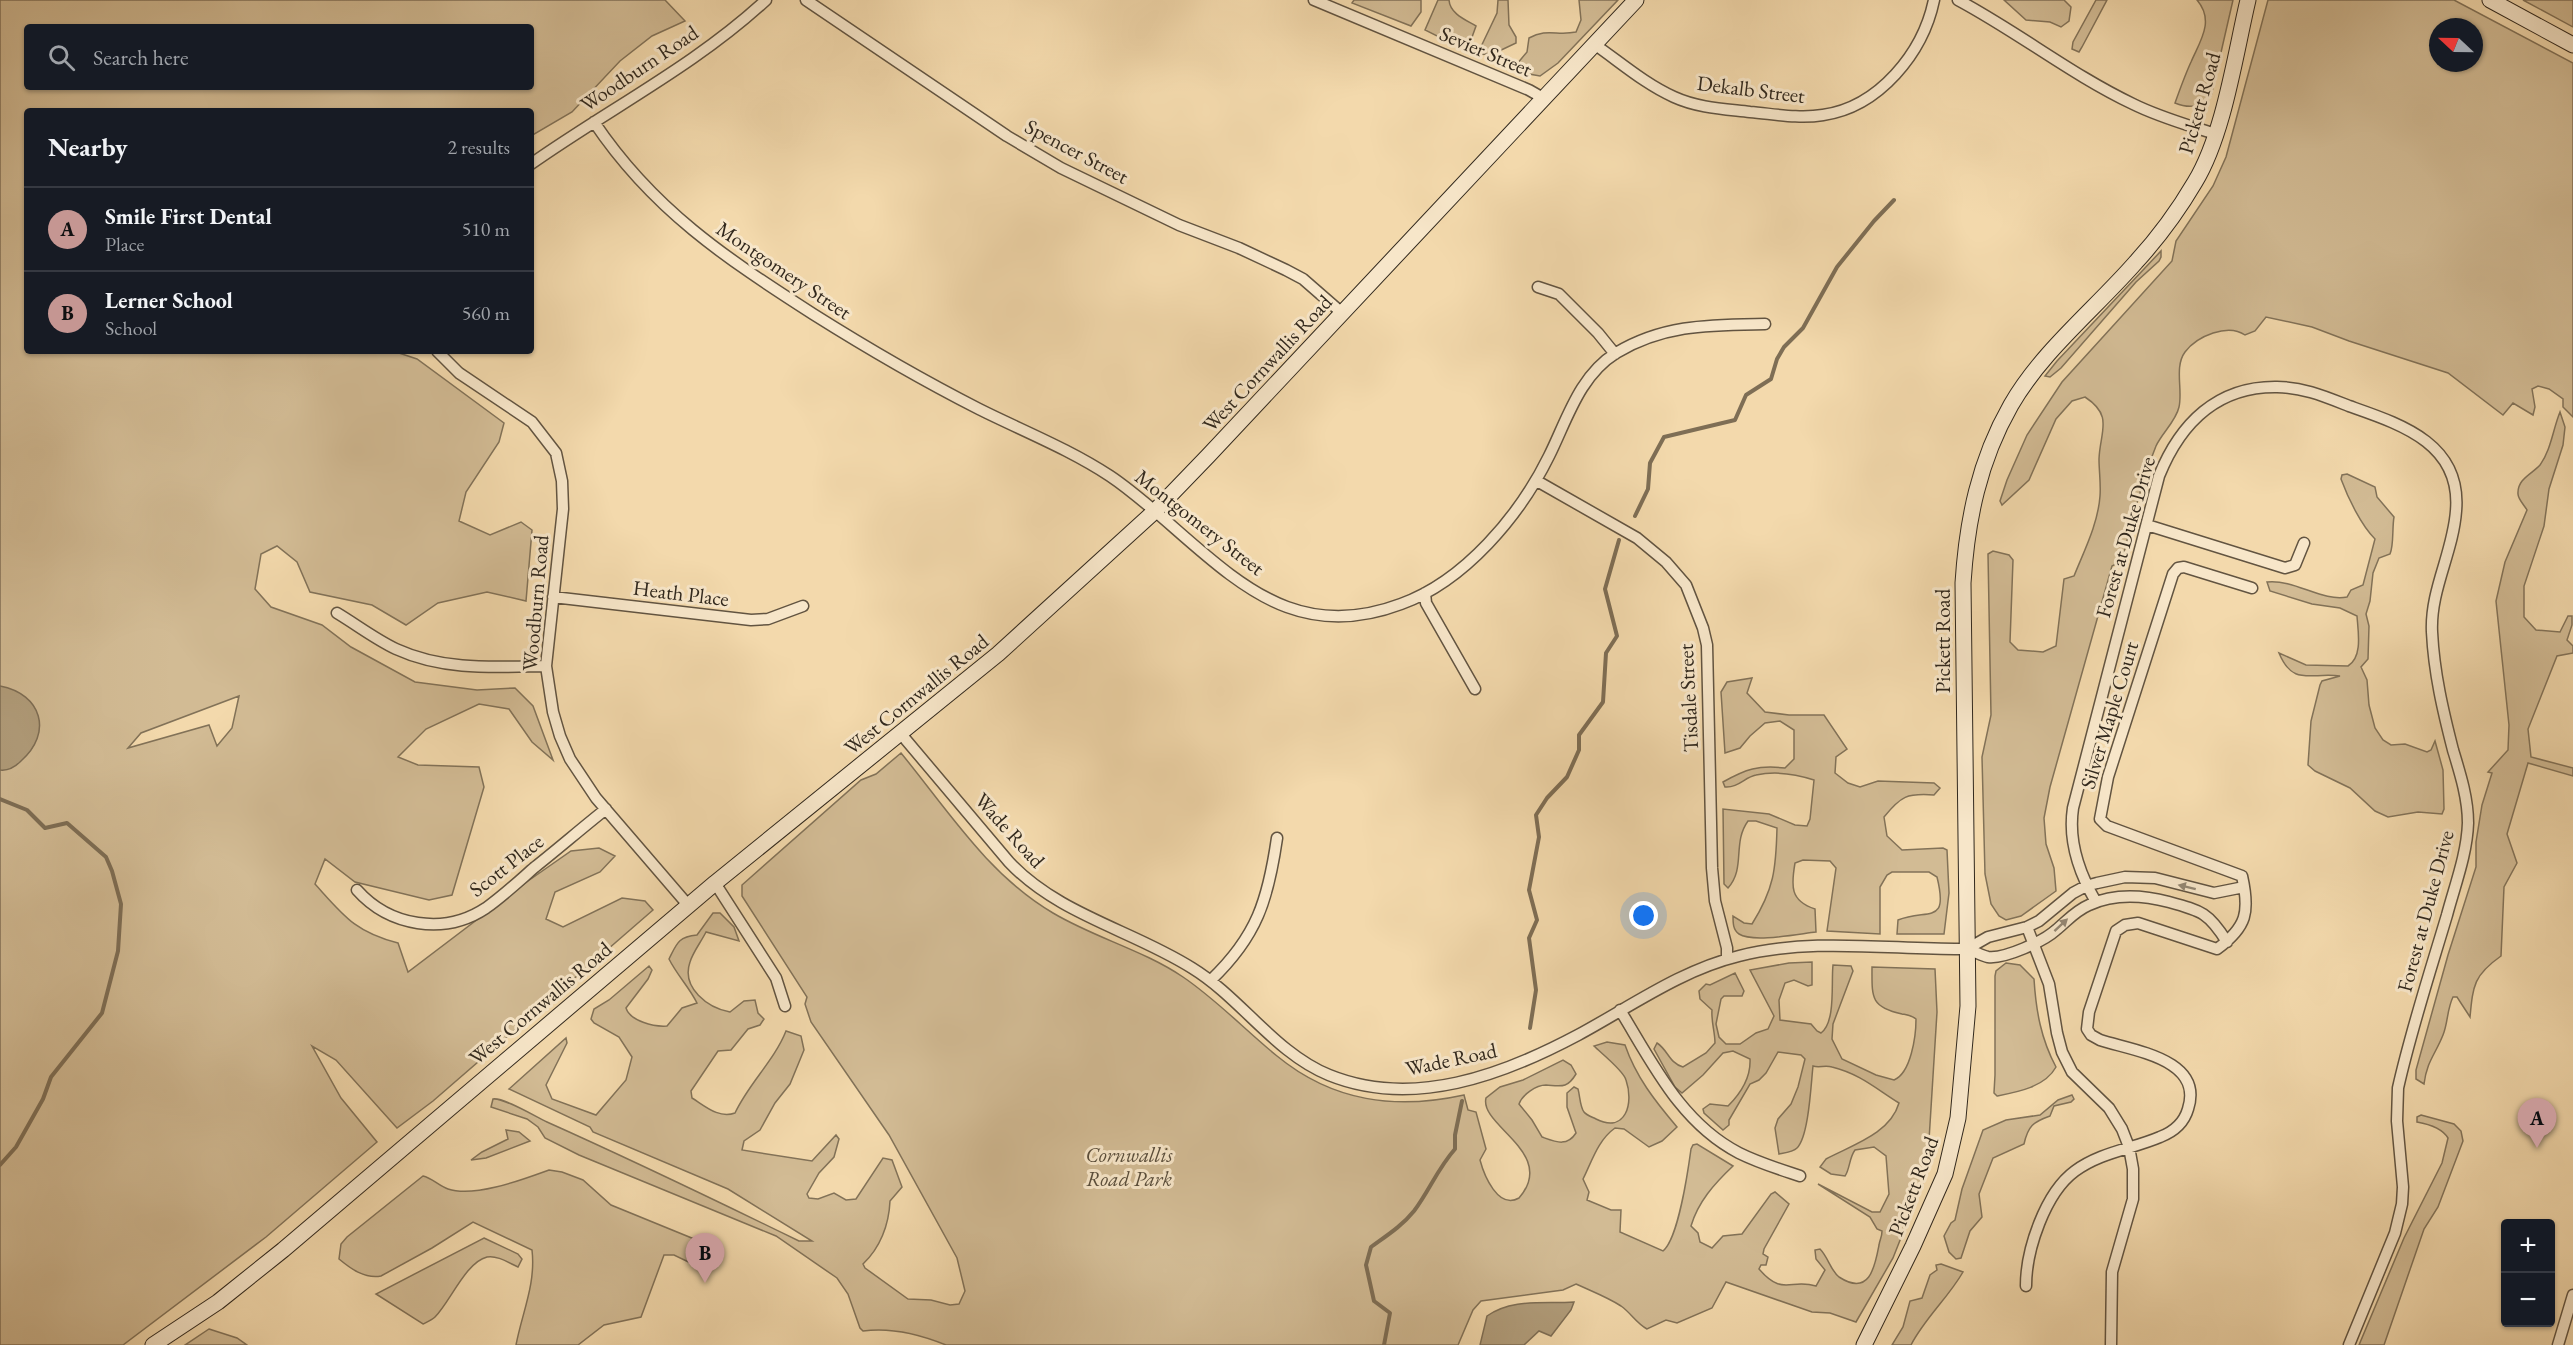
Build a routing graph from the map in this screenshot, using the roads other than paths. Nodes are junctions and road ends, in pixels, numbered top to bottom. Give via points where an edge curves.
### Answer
1 (766, 0) edge
2 (806, 0) edge
3 (1314, 0) edge
4 (1636, 0) edge
5 (1934, 0) edge
6 (1958, 0) edge
7 (2248, 0) edge
8 (2490, 0) edge
9 (1594, 44) junction
10 (2573, 45) edge
11 (1543, 98) junction
12 (594, 122) junction
13 (2215, 134) junction
14 (534, 162) edge
15 (1538, 287) dead end
16 (1342, 313) junction
17 (1765, 324) dead end
18 (440, 354) edge
19 (1615, 354) junction
20 (1537, 481) junction
21 (1155, 511) junction
22 (2147, 525) junction
23 (2304, 543) dead end
24 (2252, 588) dead end
25 (1425, 592) junction
26 (553, 597) junction
27 (803, 606) dead end
28 (337, 613) dead end
29 (546, 666) junction
30 (1475, 689) dead end
31 (901, 734) junction
32 (606, 809) junction
33 (1277, 838) dead end
34 (715, 883) junction
35 (2086, 886) junction
36 (2244, 887) junction
37 (357, 890) dead end
38 (2096, 902) junction
39 (688, 905) junction
40 (2027, 927) junction
41 (2034, 942) junction
42 (2227, 942) junction
43 (1967, 949) junction
44 (1727, 959) junction
45 (1211, 980) junction
46 (785, 1006) dead end
47 (1620, 1010) junction
48 (2129, 1147) junction
49 (1800, 1176) dead end
50 (2026, 1286) dead end
51 (2573, 1295) edge
52 (153, 1345) edge
53 (1864, 1345) edge
54 (2111, 1345) edge
55 (2349, 1345) edge
56 (2558, 1345) edge

1 - 12 street, Woodburn Road via 692,57
2 - 16 street, Spencer Street via 1061,168 1294,275
3 - 11 street, Sevier Street
4 - 9 street, West Cornwallis Road
5 - 9 street, Dekalb Street via 1924,33 1892,78 1853,105 1822,116 1797,117 1696,104 1659,90
6 - 13 street via 2133,104
7 - 13 street, Pickett Road
8 - 10 street
9 - 11 street, West Cornwallis Road
11 - 16 street, West Cornwallis Road
12 - 14 street, Woodburn Road
12 - 21 street, Montgomery Street via 645,188 717,251 868,349 976,408 1073,454
13 - 43 street, Pickett Road via 2196,181 2173,217 2016,397 1976,488 1965,554 1962,622
15 - 19 street via 1559,294
16 - 21 street, West Cornwallis Road
17 - 19 street, Montgomery Street via 1685,327 1648,338
18 - 26 street, Woodburn Road via 459,373 532,422 556,453 563,509
19 - 20 street, Montgomery Street via 1597,369 1575,399
20 - 25 street, Montgomery Street via 1493,538 1444,582
20 - 44 street, Tisdale Street via 1652,549 1686,585 1690,595 1707,645 1712,868
21 - 25 street, Montgomery Street via 1250,588 1298,610 1335,616 1368,614 1403,604
21 - 31 street, West Cornwallis Road via 1030,625
22 - 23 street via 2285,568 2295,565
22 - 35 street, Forest at Duke Drive via 2073,808 2074,851
22 - 55 street, Forest at Duke Drive via 2159,476 2186,426 2212,405 2265,387 2308,391 2415,432 2444,460 2456,491 2453,530 2431,620 2440,697 2464,793 2468,826 2457,879 2398,1088 2402,1204 2395,1233
24 - 36 street, Silver Maple Court via 2184,567 2173,574 2108,777 2100,819 2107,826 2242,876
25 - 30 street via 1426,603
26 - 27 street, Heath Place via 752,620 768,619
26 - 29 street, Woodburn Road
28 - 29 street via 380,640 420,658 472,668
29 - 32 street, Woodburn Road via 553,712 564,748
31 - 34 street, West Cornwallis Road
31 - 45 street, Wade Road via 1029,881 1071,909 1162,951
32 - 37 street, Scott Place via 486,908 454,922 403,921 373,905
32 - 39 street, Woodburn Road
33 - 45 street via 1272,876 1260,912 1250,933
34 - 39 street, West Cornwallis Road
34 - 46 street via 776,978
36 -> 35 street via 2214,893 2155,878 2125,877
35 - 38 street, Forest at Duke Drive
35 - 40 street
36 - 42 street via 2247,901 2242,922
41 -> 38 street
38 - 42 street via 2132,896 2199,910
39 - 52 street, West Cornwallis Road via 283,1250 218,1302
40 - 41 street
40 - 43 street via 1988,937
41 - 43 street via 2017,951 1988,957
41 - 48 street via 2049,984 2056,1033 2067,1062 2072,1072 2109,1108
42 - 48 street via 2217,949 2138,923 2116,931 2086,1029 2100,1040 2177,1067 2188,1081 2192,1098 2186,1116 2175,1130
43 - 44 street, Wade Road via 1812,946
43 - 53 street, Pickett Road via 1963,1084 1953,1145 1929,1210
44 - 47 street, Wade Road
45 - 47 street, Wade Road via 1307,1064 1358,1085 1400,1090 1452,1084 1505,1070
47 - 49 street via 1667,1088 1698,1124 1738,1152
48 - 50 street via 2090,1162 2063,1182 2032,1243
48 - 54 street via 2133,1199 2112,1272
51 - 56 street

